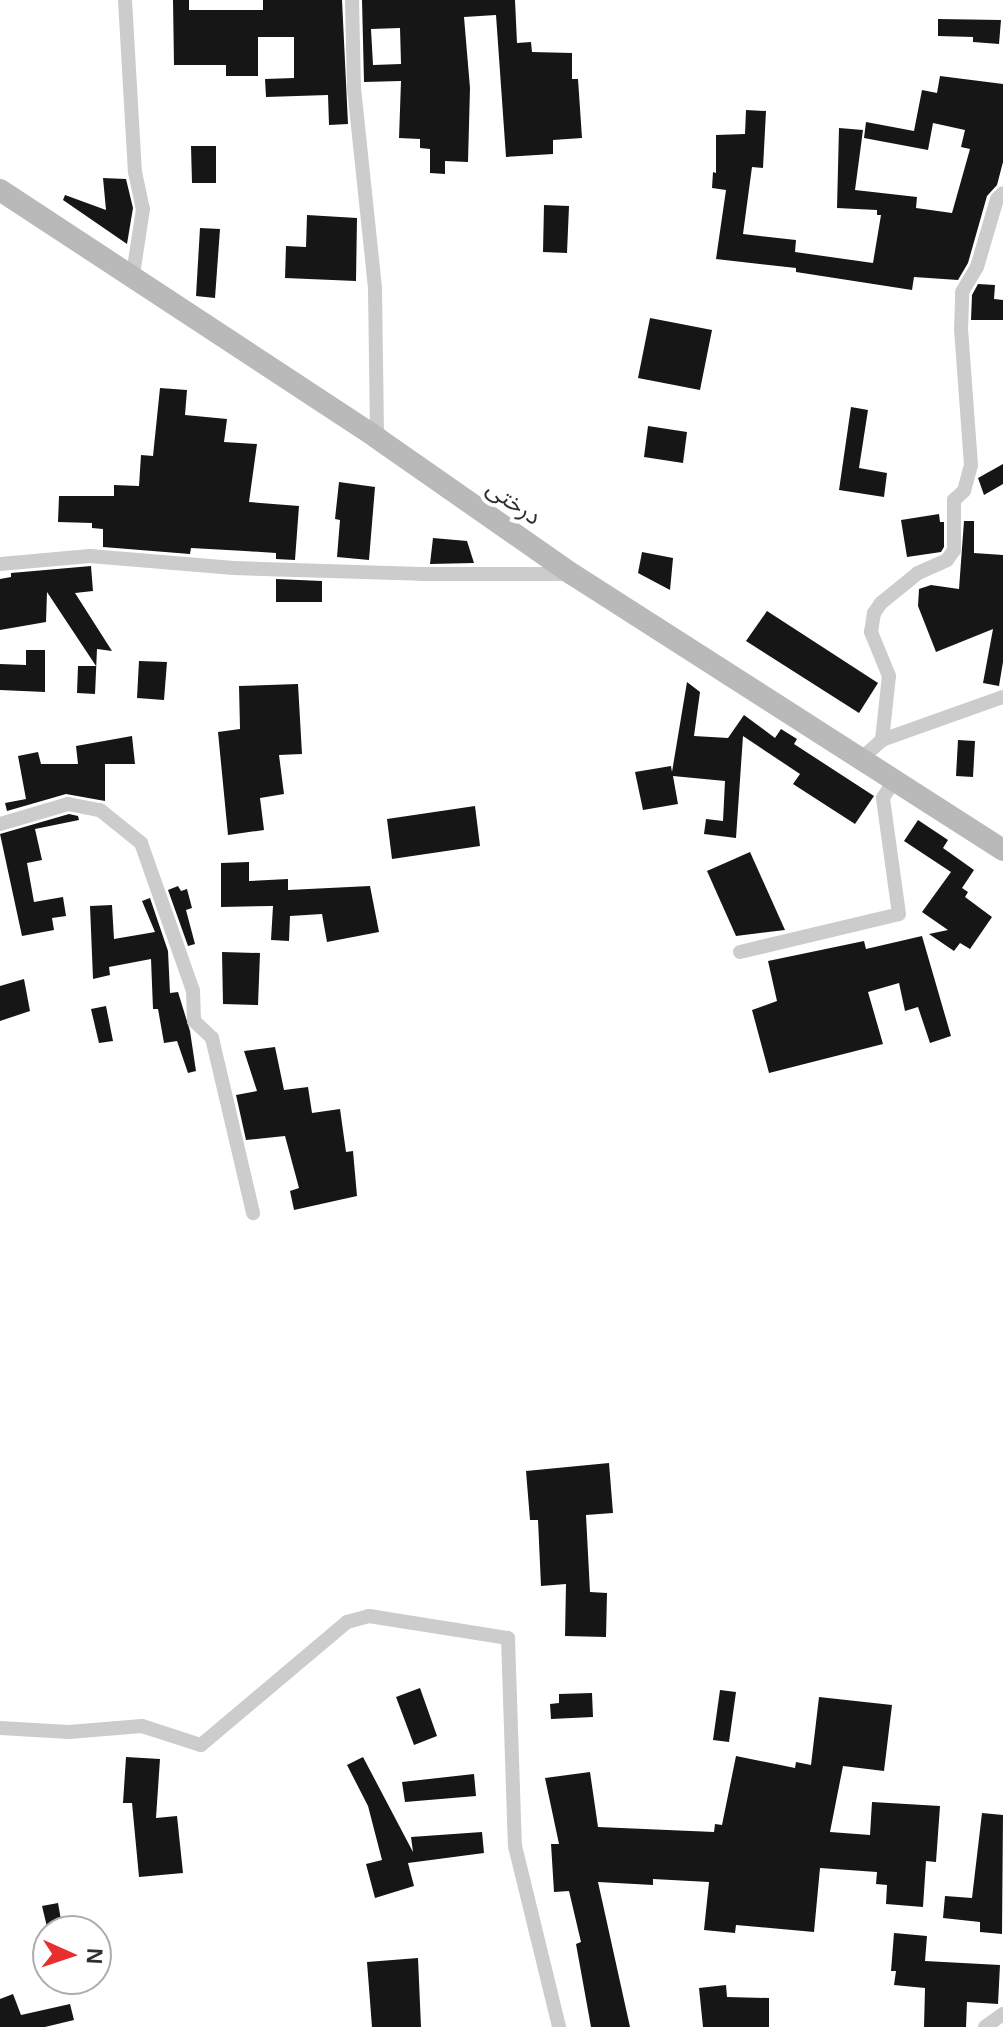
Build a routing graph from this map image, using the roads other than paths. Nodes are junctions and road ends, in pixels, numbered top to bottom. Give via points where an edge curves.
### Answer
1 (125, 0) edge
2 (352, 0) edge
3 (0, 190) edge
4 (1003, 193) edge
5 (133, 274) junction
6 (377, 438) junction
7 (0, 564) edge
8 (572, 574) junction
9 (1003, 697) edge
10 (882, 740) junction
11 (862, 758) junction
12 (895, 779) junction
13 (0, 824) edge
14 (1003, 850) edge
15 (740, 952) dead end
16 (253, 1213) dead end
17 (0, 1728) edge
18 (1003, 2014) edge
19 (559, 2027) edge
20 (985, 2027) edge

1 - 5 street via 135,172 143,209
2 - 6 street via 354,88 375,289
3 - 5 street, درختی
4 - 10 street via 977,267 962,292 971,465 964,491 954,500 954,550 947,560 918,573 874,613 871,632 889,676
5 - 6 street, درختی
6 - 8 street, درختی
7 - 8 street via 90,556 234,568
8 - 11 street, درختی
9 - 10 street
10 - 11 street
11 - 12 street, درختی
12 - 14 street, درختی
12 - 15 street via 883,798 899,914
13 - 16 street via 68,804 100,810 141,843 193,991 194,1021 212,1038
17 - 19 street via 69,1732 142,1726 201,1745 347,1622 369,1616 508,1638 515,1846
18 - 20 street

